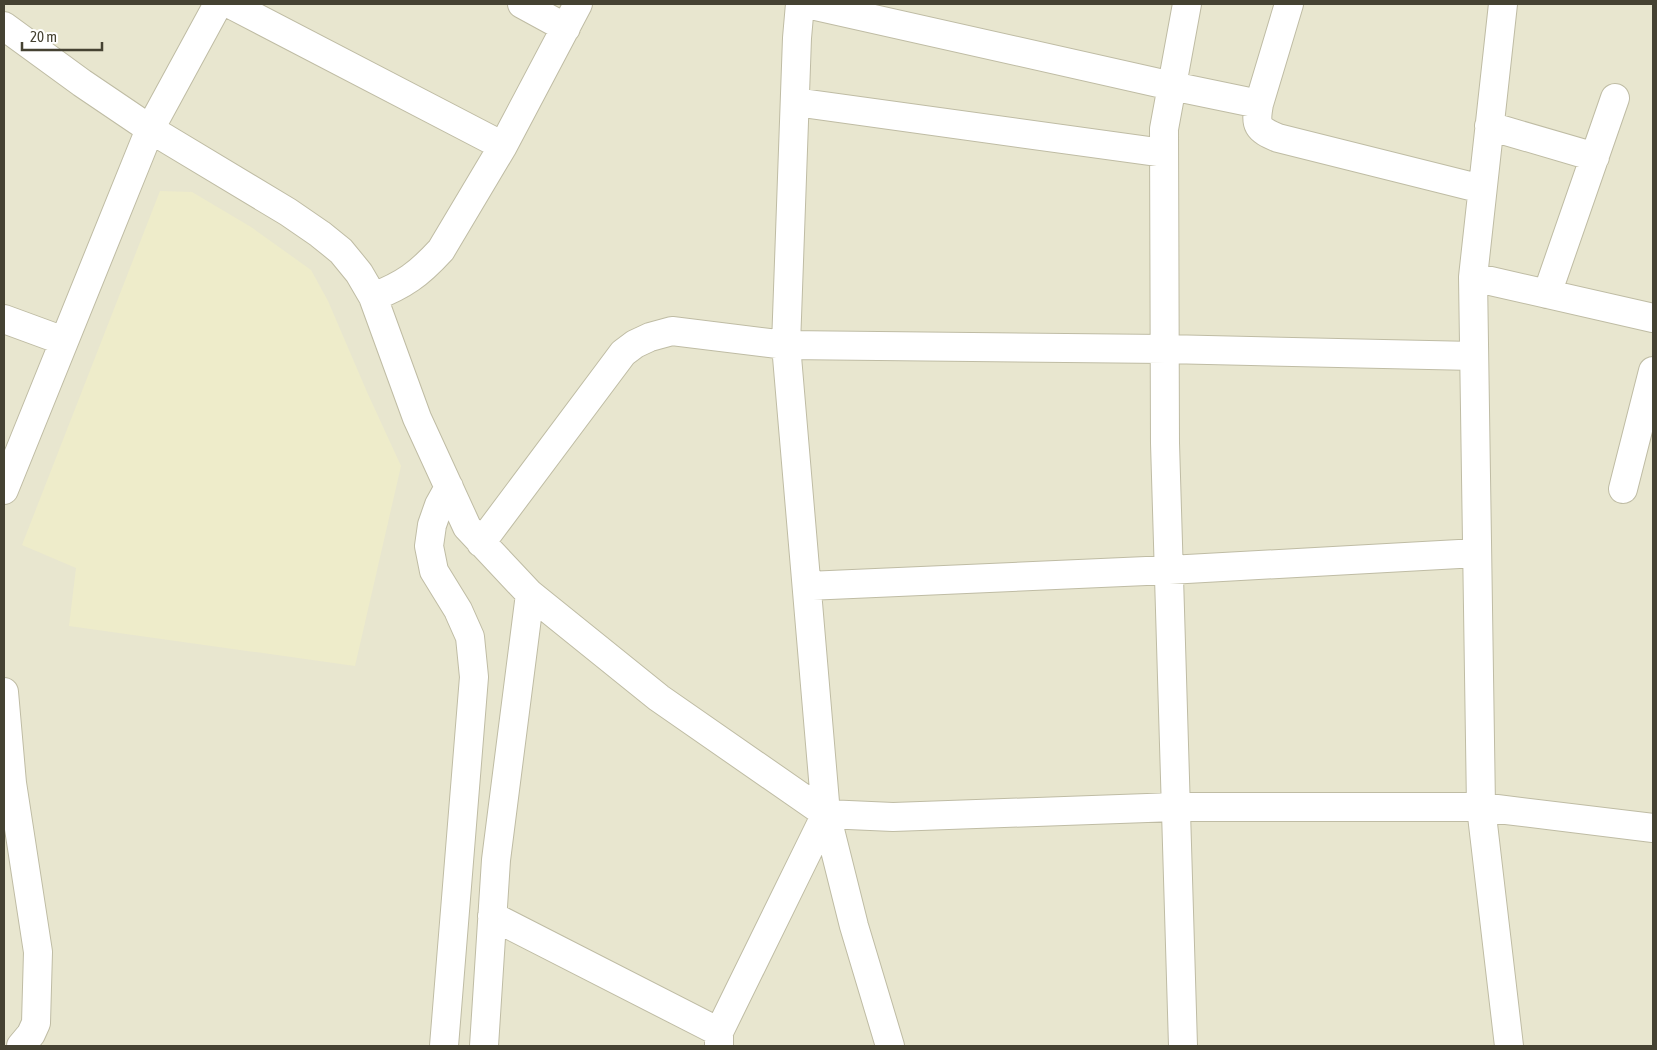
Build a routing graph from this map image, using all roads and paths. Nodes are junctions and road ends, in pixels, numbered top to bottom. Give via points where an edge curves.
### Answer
1 (218, 4) edge
2 (230, 4) edge
3 (522, 4) edge
4 (578, 4) edge
5 (800, 4) edge
6 (807, 4) edge
7 (1186, 4) edge
8 (1289, 4) edge
9 (1503, 4) edge
10 (4, 26) edge
11 (566, 28) junction
12 (1172, 86) junction
13 (1615, 98) dead end
14 (794, 102) junction
15 (1259, 104) junction
16 (1489, 126) junction
17 (150, 129) junction
18 (503, 146) junction
19 (1164, 153) junction
20 (1595, 157) junction
21 (1482, 189) junction
22 (1472, 277) junction
23 (1547, 294) junction
24 (373, 296) junction
25 (1653, 318) edge
26 (4, 319) edge
27 (64, 341) junction
28 (786, 345) junction
29 (1165, 349) junction
30 (1474, 356) junction
31 (1653, 371) edge
32 (449, 487) junction
33 (1623, 489) dead end
34 (4, 490) edge
35 (481, 543) junction
36 (1477, 553) junction
37 (1168, 570) junction
38 (807, 586) junction
39 (530, 594) junction
40 (4, 692) edge
41 (1176, 807) junction
42 (1482, 807) junction
43 (826, 814) junction
44 (1653, 828) edge
45 (492, 916) junction
46 (719, 1039) edge
47 (21, 1046) edge
48 (444, 1046) edge
49 (484, 1046) edge
50 (890, 1046) edge
51 (1183, 1046) edge
52 (1510, 1046) edge

1 - 17 street
2 - 18 street
3 - 11 street
4 - 11 street
5 - 14 street
6 - 12 street
7 - 12 street
8 - 15 street
9 - 16 street
10 - 17 street
11 - 18 street
12 - 15 street
12 - 19 street via 1164,129
13 - 20 street
14 - 19 street
14 - 28 street
15 - 21 street via 1256,122 1262,131 1278,138
16 - 20 street
16 - 21 street
17 - 24 street via 320,234 359,272
17 - 27 street
18 - 24 street via 441,250 408,281
19 - 29 street
20 - 23 street
21 - 22 street
22 - 23 street
22 - 30 street
23 - 25 street
24 - 32 street via 417,418
26 - 27 street
27 - 34 street
28 - 29 street
28 - 35 street via 672,331 635,344 623,353
28 - 38 street
29 - 30 street
29 - 37 street
30 - 36 street
31 - 33 street
32 - 35 street via 467,527
32 - 48 street via 439,504 429,546 434,571 470,637 474,677
35 - 39 street
36 - 37 street
36 - 42 street
37 - 38 street
37 - 41 street
38 - 43 street
39 - 43 street via 659,698
39 - 45 street via 496,860
40 - 47 street via 12,784 38,952 36,1023
41 - 42 street
41 - 43 street via 893,817
41 - 51 street
42 - 44 street
42 - 52 street
43 - 46 street
43 - 50 street via 854,926
45 - 46 street
45 - 49 street

